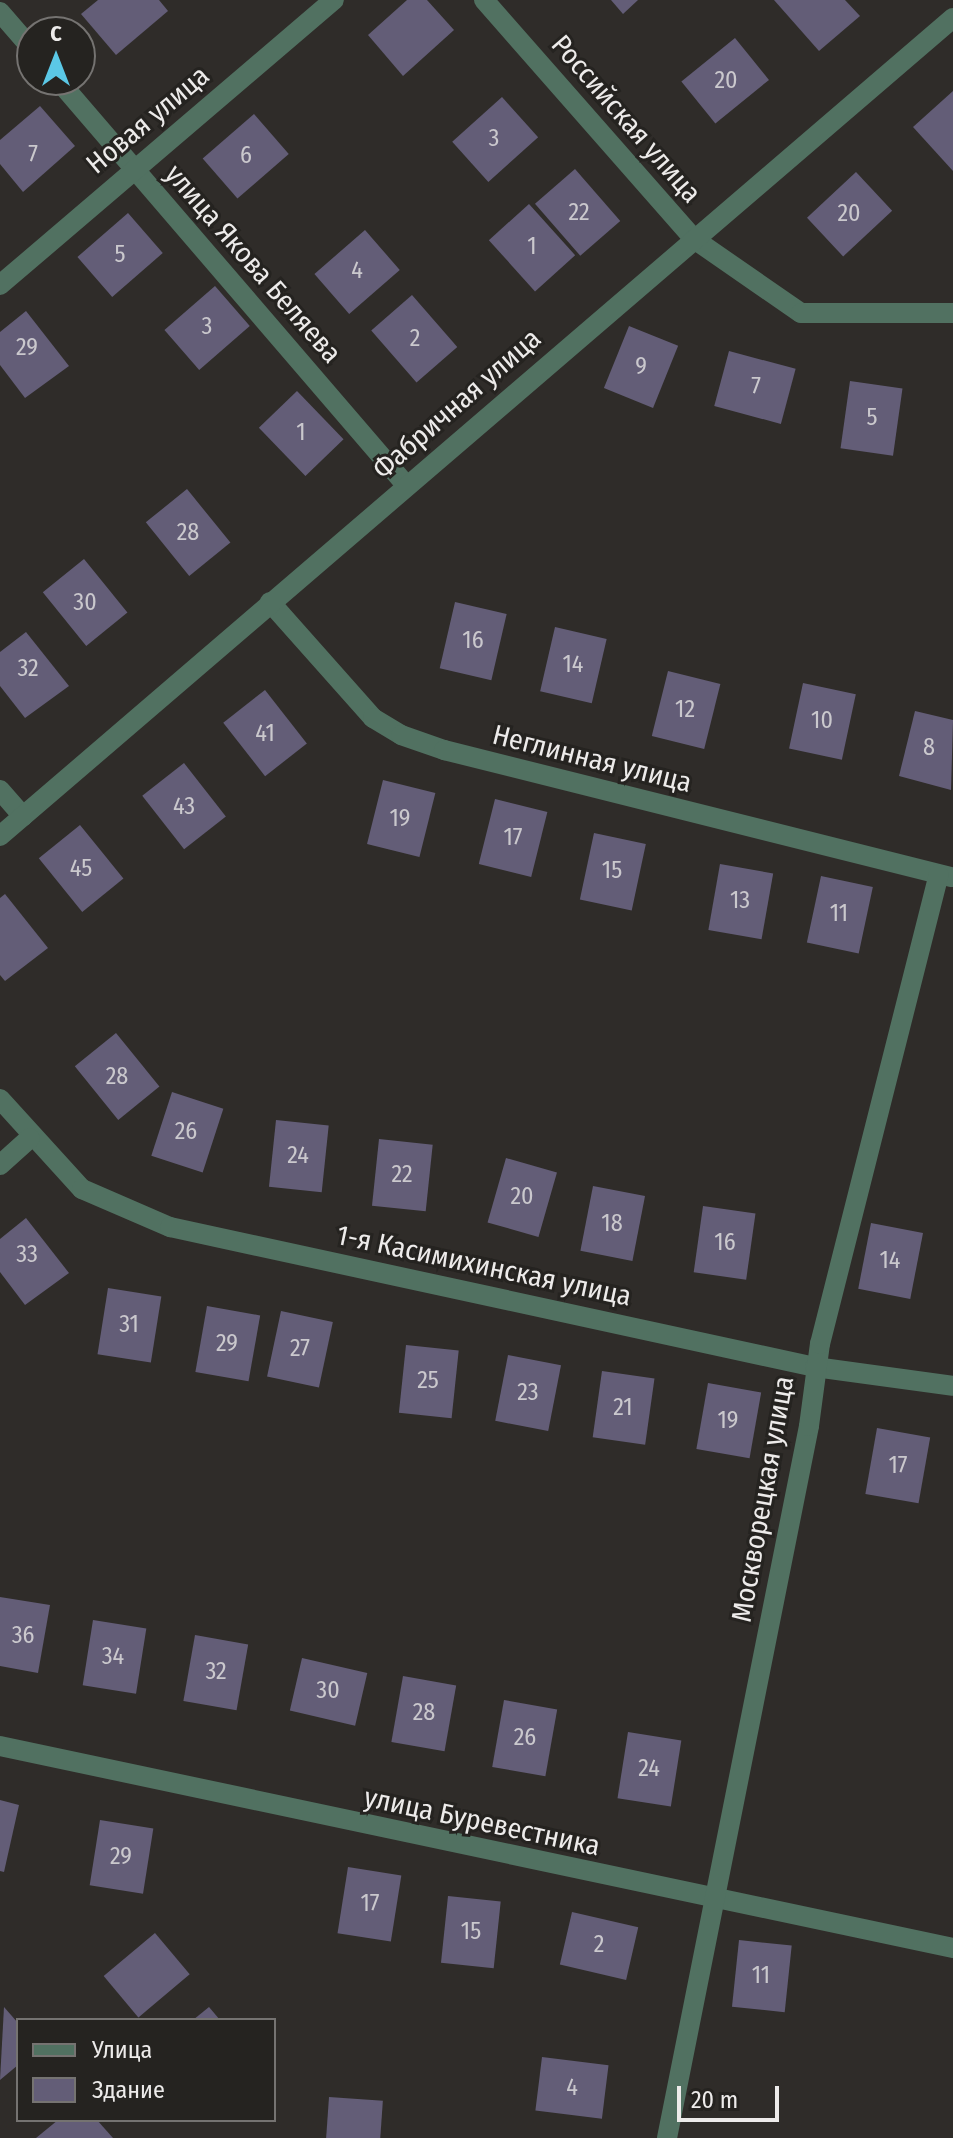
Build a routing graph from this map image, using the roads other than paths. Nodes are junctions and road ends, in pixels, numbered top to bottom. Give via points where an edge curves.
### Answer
1 (334, 0) edge
2 (484, 0) edge
3 (0, 12) edge
4 (953, 18) edge
5 (16, 30) edge
6 (72, 96) edge
7 (134, 168) junction
8 (694, 239) junction
9 (0, 285) edge
10 (953, 313) edge
11 (406, 485) junction
12 (270, 602) junction
13 (0, 790) edge
14 (23, 816) junction
15 (0, 836) edge
16 (946, 876) edge
17 (0, 1099) edge
18 (30, 1138) junction
19 (0, 1165) edge
20 (815, 1367) junction
21 (953, 1386) edge
22 (0, 1746) edge
23 (714, 1901) junction
24 (953, 1948) edge
25 (667, 2138) edge

1 - 7 street, Новая улица
2 - 8 street, Российская улица
3 - 5 street
4 - 8 street, Фабричная улица
6 - 7 street, улица Якова Беляева
7 - 9 street, Новая улица
7 - 11 street, улица Якова Беляева
8 - 10 street, Российская улица via 801,313
8 - 11 street, Фабричная улица
11 - 12 street, Фабричная улица
12 - 14 street, Фабричная улица
12 - 16 street, Неглинная улица via 373,718 401,735
13 - 14 street
14 - 15 street, Фабричная улица
16 - 20 street, Москворецкая улица
17 - 18 street, 1-я Касимихинская улица
18 - 19 street
18 - 20 street, 1-я Касимихинская улица via 82,1189 170,1227
20 - 21 street, 1-я Касимихинская улица
20 - 23 street, Москворецкая улица via 809,1426
22 - 23 street, улица Буревестника
23 - 24 street, улица Буревестника
23 - 25 street, Москворецкая улица

